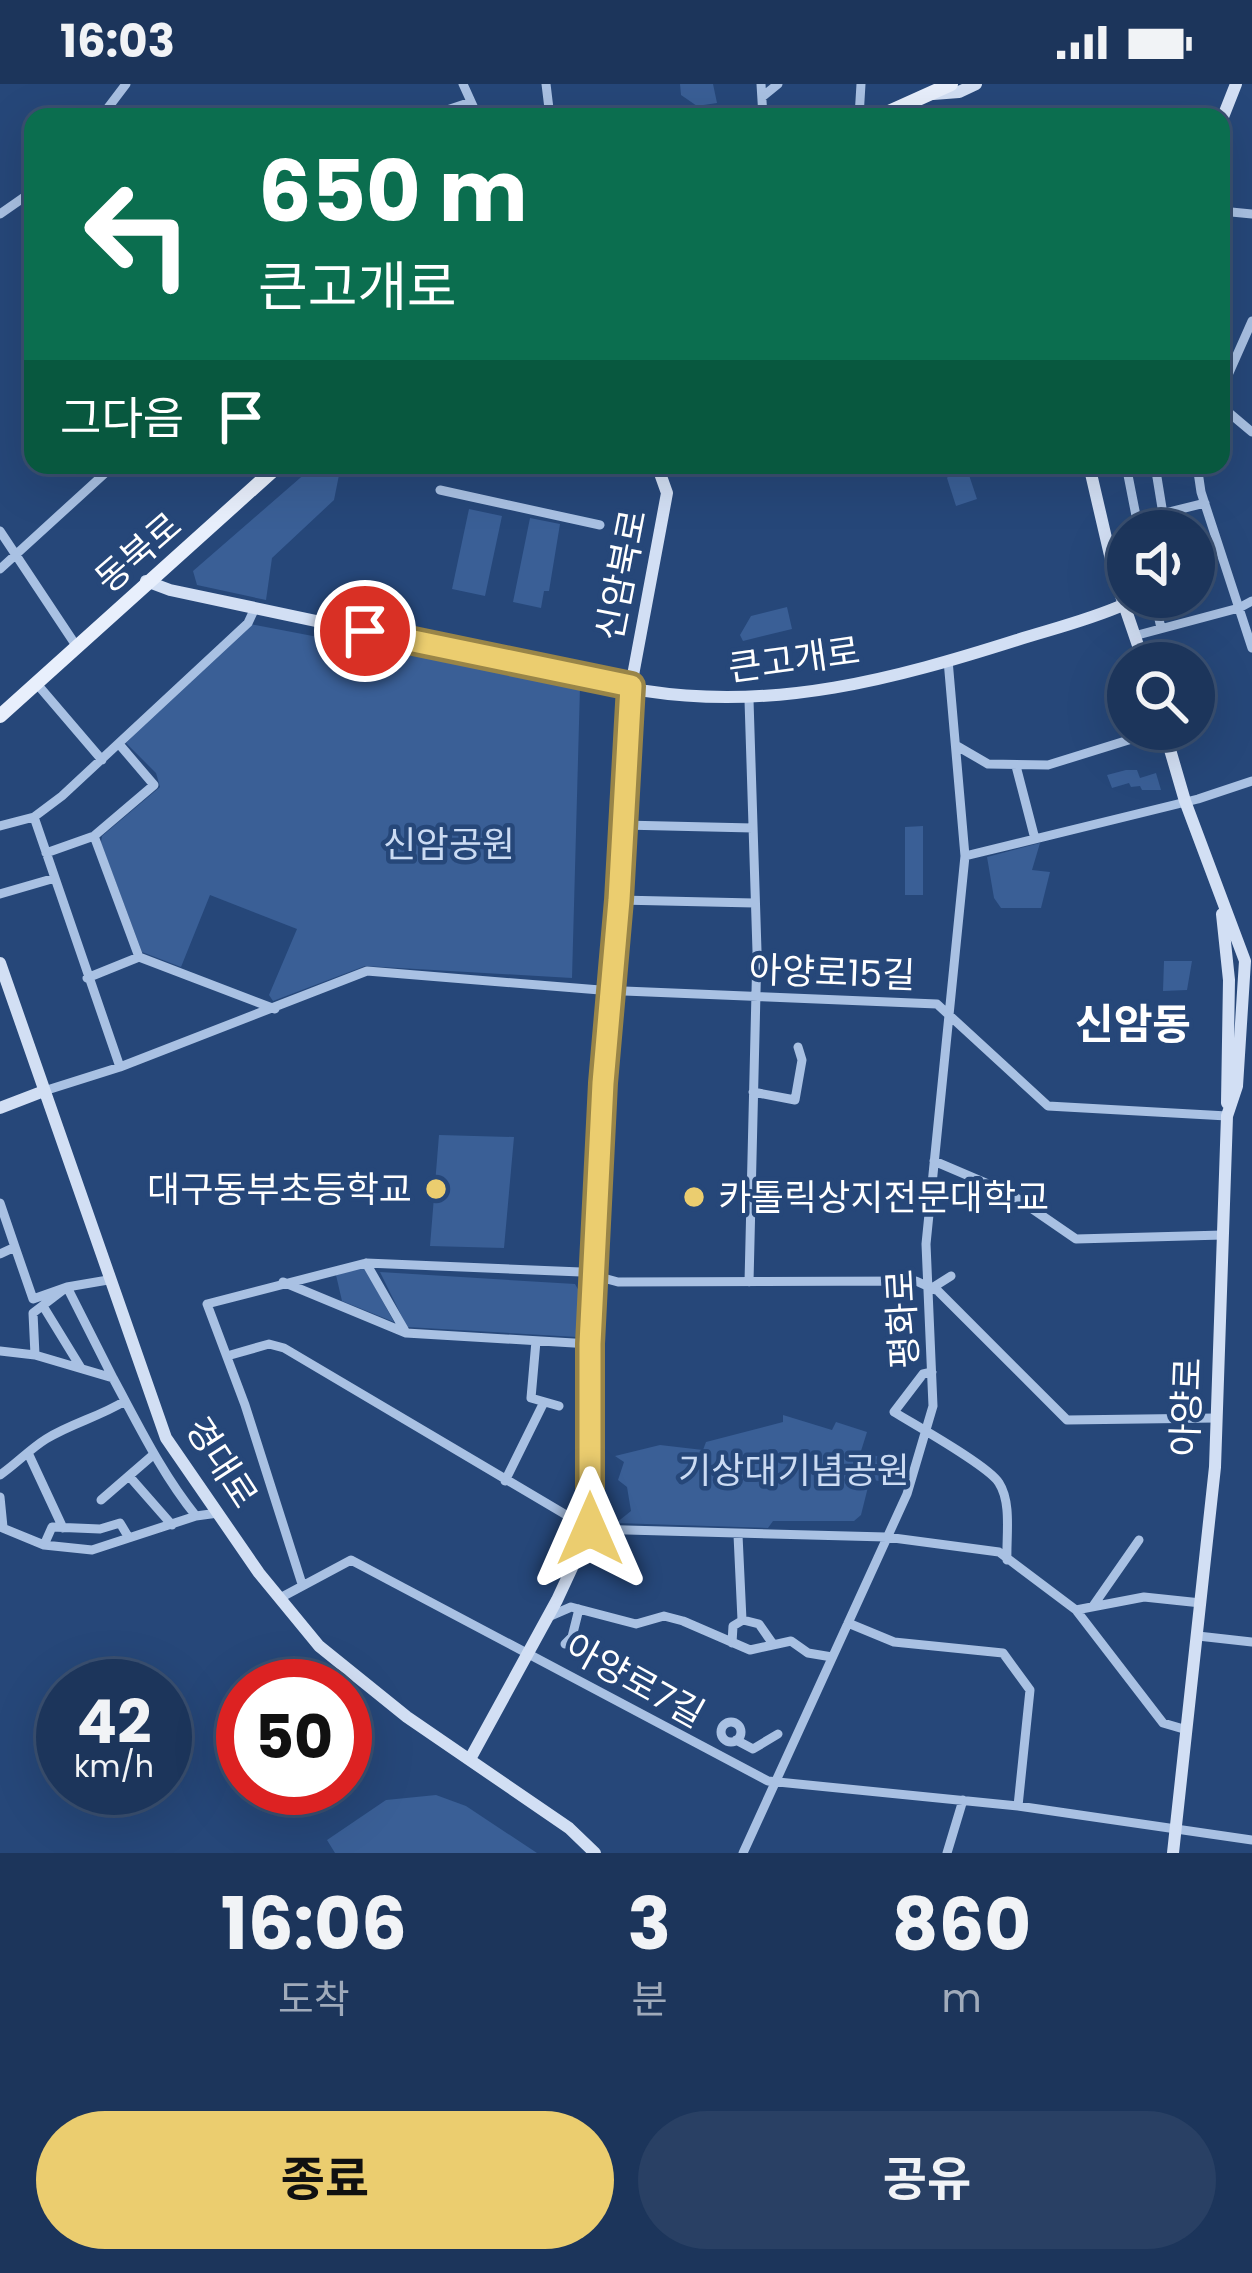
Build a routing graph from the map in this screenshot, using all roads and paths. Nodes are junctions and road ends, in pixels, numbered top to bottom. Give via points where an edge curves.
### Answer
1 (126, 84) edge
2 (463, 84) edge
3 (761, 84) edge
4 (778, 84) edge
5 (952, 84) edge
6 (976, 84) edge
7 (936, 89) edge
8 (762, 97) junction
9 (471, 102) junction
10 (108, 108) edge
11 (453, 108) edge
12 (474, 108) edge
13 (763, 108) edge
14 (897, 108) edge
15 (1252, 321) edge
16 (1230, 361) edge
17 (104, 474) edge
18 (263, 474) edge
19 (660, 474) edge
20 (1090, 474) edge
21 (1128, 474) edge
22 (1156, 474) edge
23 (1199, 474) edge
24 (440, 490) dead end
25 (1203, 497) junction
26 (1135, 510) edge
27 (1162, 510) edge
28 (1172, 510) edge
29 (600, 525) dead end
30 (0, 531) edge
31 (1107, 548) edge
32 (16, 554) junction
33 (0, 569) edge
34 (146, 581) junction
35 (1252, 601) edge
36 (255, 608) junction
37 (1239, 608) junction
38 (1107, 610) edge
39 (1128, 618) edge
40 (1159, 618) edge
41 (1161, 628) junction
42 (1134, 636) junction
43 (1136, 642) edge
44 (77, 647) junction
45 (1252, 647) edge
46 (948, 660) junction
47 (37, 684) junction
48 (631, 686) junction
49 (749, 700) junction
50 (0, 716) edge
51 (119, 744) junction
52 (957, 746) junction
53 (1107, 747) edge
54 (1170, 750) edge
55 (102, 760) junction
56 (1016, 766) junction
57 (1252, 782) edge
58 (1185, 801) junction
59 (34, 817) junction
60 (623, 825) junction
61 (0, 826) edge
62 (753, 827) junction
63 (94, 836) junction
64 (1035, 839) junction
65 (46, 853) junction
66 (965, 856) junction
67 (55, 878) junction
68 (0, 894) edge
69 (1220, 896) junction
70 (619, 900) junction
71 (754, 903) junction
72 (1231, 923) junction
73 (1249, 950) edge
74 (139, 957) junction
75 (0, 964) edge
76 (87, 978) junction
77 (611, 989) junction
78 (757, 997) junction
79 (1248, 1002) edge
80 (275, 1009) junction
81 (948, 1010) junction
82 (1229, 1028) junction
83 (798, 1047) dead end
84 (120, 1067) junction
85 (1252, 1069) edge
86 (1237, 1086) junction
87 (44, 1091) junction
88 (753, 1092) junction
89 (0, 1108) edge
90 (1227, 1116) junction
91 (934, 1161) junction
92 (0, 1203) edge
93 (1223, 1235) junction
94 (15, 1247) junction
95 (0, 1254) edge
96 (366, 1263) junction
97 (951, 1276) dead end
98 (594, 1278) junction
99 (108, 1280) junction
100 (283, 1282) junction
101 (749, 1282) junction
102 (929, 1286) junction
103 (67, 1287) junction
104 (44, 1306) junction
105 (406, 1333) junction
106 (536, 1340) junction
107 (590, 1344) junction
108 (0, 1351) edge
109 (35, 1355) junction
110 (227, 1356) junction
111 (81, 1368) junction
112 (932, 1372) junction
113 (113, 1378) junction
114 (125, 1400) junction
115 (544, 1402) junction
116 (559, 1406) dead end
117 (1216, 1418) junction
118 (924, 1431) junction
119 (29, 1455) junction
120 (153, 1455) junction
121 (0, 1475) edge
122 (129, 1476) junction
123 (505, 1480) junction
124 (0, 1497) edge
125 (101, 1500) dead end
126 (219, 1513) junction
127 (196, 1516) junction
128 (172, 1525) junction
129 (1, 1527) edge
130 (63, 1528) junction
131 (590, 1529) junction
132 (739, 1535) junction
133 (886, 1537) junction
134 (129, 1538) junction
135 (1138, 1540) dead end
136 (44, 1545) junction
137 (1006, 1560) junction
138 (302, 1584) junction
139 (280, 1598) junction
140 (1202, 1603) junction
141 (1093, 1606) junction
142 (579, 1609) junction
143 (1076, 1610) junction
144 (548, 1617) junction
145 (742, 1620) junction
146 (848, 1623) junction
147 (1198, 1636) junction
148 (1252, 1642) edge
149 (732, 1643) junction
150 (565, 1644) dead end
151 (773, 1644) junction
152 (526, 1653) junction
153 (832, 1657) junction
154 (1187, 1730) junction
155 (778, 1734) dead end
156 (712, 1754) junction
157 (470, 1759) junction
158 (775, 1781) junction
159 (963, 1800) junction
160 (1018, 1806) junction
161 (1176, 1832) junction
162 (1252, 1840) edge
163 (595, 1853) edge
164 (743, 1853) edge
165 (947, 1853) edge
166 (1173, 1853) edge

1 - 10 street
2 - 9 street
3 - 8 street
4 - 8 street
5 - 7 main road
6 - 7 main road
7 - 14 main road
8 - 13 street
9 - 11 street
9 - 12 street
15 - 16 street
17 - 32 street
18 - 34 main road, 동북로
19 - 48 main road, 신암북로 via 667,493
20 - 31 main road
21 - 26 street
22 - 27 street
23 - 25 street
24 - 29 street
25 - 28 street
25 - 37 street
30 - 32 street
32 - 33 street
32 - 44 street
34 - 36 main road, 큰고개로
34 - 44 main road, 동북로
35 - 37 street
36 - 48 main road, 큰고개로
36 - 51 street
37 - 41 street
37 - 45 street
38 - 46 main road, 큰고개로
39 - 42 main road
40 - 41 street
41 - 42 street
42 - 43 main road
44 - 47 main road, 동북로
46 - 49 main road, 큰고개로
46 - 52 street, 평화로
47 - 50 main road, 동북로
47 - 55 street
48 - 49 main road, 큰고개로
48 - 60 main road, 신암북로
49 - 62 street
51 - 55 street
51 - 63 street via 154,785
52 - 56 street via 980,762
52 - 66 street, 평화로
53 - 56 street
54 - 58 main road
55 - 59 street
56 - 64 street
57 - 58 street
58 - 64 street
58 - 69 main road
59 - 61 street
59 - 65 street
60 - 62 street
60 - 70 main road, 신암북로
62 - 71 street
63 - 65 street
63 - 74 street
64 - 66 street
65 - 67 street
66 - 81 street, 평화로
67 - 68 street
67 - 76 street
69 - 72 main road
69 - 82 main road
70 - 71 street
70 - 77 main road, 신암북로
71 - 78 street
72 - 73 main road
72 - 79 main road
73 - 79 main road
74 - 76 street
74 - 80 street
75 - 87 main road, 경대로
76 - 84 street
77 - 78 street, 아양로15길
77 - 80 street, 아양로15길 via 367,971
77 - 98 main road, 신암북로
78 - 81 street, 아양로15길
78 - 88 street
79 - 82 main road
79 - 86 main road
80 - 84 street, 아양로15길
81 - 90 street, 아양로15길 via 1048,1106
81 - 91 street, 평화로
82 - 90 main road
83 - 88 street via 795,1100
84 - 87 street, 아양로15길
85 - 86 main road
86 - 90 main road, 아양로
87 - 89 main road
87 - 99 main road, 경대로
88 - 101 street
90 - 93 main road, 아양로
91 - 93 street via 1010,1193 1076,1239
91 - 102 street, 평화로
92 - 94 street
93 - 117 main road, 아양로
94 - 95 street
94 - 103 street via 33,1299
96 - 98 street
96 - 100 street
96 - 105 street
97 - 102 street
98 - 101 street
98 - 107 main road, 신암북로
99 - 103 street
99 - 126 main road, 경대로 via 166,1438
100 - 105 street
100 - 110 street via 208,1304
101 - 102 street
102 - 112 street, 평화로
102 - 117 street via 1067,1420
103 - 104 street
103 - 113 street
104 - 109 street via 32,1313
104 - 111 street
105 - 106 street
106 - 107 street
106 - 115 street via 531,1398
107 - 131 main road, 신암북로
108 - 109 street
109 - 111 street
110 - 123 street via 268,1344 284,1348
110 - 138 street
111 - 113 street
112 - 118 street, 평화로
112 - 118 street via 894,1412
113 - 114 street
114 - 119 street
114 - 120 street
115 - 116 street
115 - 123 street
117 - 140 main road, 아양로
118 - 133 street, 평화로
118 - 137 street via 999,1483
119 - 121 street
119 - 130 street
120 - 122 street
120 - 127 street
122 - 125 street
122 - 128 street
123 - 131 street
124 - 129 street
126 - 127 street
126 - 139 main road, 경대로
127 - 128 street
128 - 134 street
129 - 136 street
130 - 134 street via 119,1523
130 - 136 street via 52,1527
131 - 132 street
131 - 144 main road, 신암북로
132 - 133 street
132 - 145 street
133 - 137 street via 985,1548
133 - 146 street, 평화로
134 - 136 street via 92,1550
135 - 141 street
137 - 143 street
138 - 139 street
138 - 152 street, 아양로7길 via 350,1560
139 - 157 main road, 경대로 via 347,1672
140 - 141 street via 1144,1597
140 - 147 main road, 아양로
141 - 143 street
142 - 144 street
142 - 149 street via 636,1624 664,1616
142 - 150 street
143 - 154 street via 1163,1723
144 - 152 main road, 신암북로
145 - 149 street
145 - 151 street via 759,1624
146 - 153 street, 평화로
146 - 160 street via 894,1642 1003,1653 1030,1690
147 - 148 street
147 - 154 main road, 아양로
149 - 151 street via 750,1650
151 - 153 street via 791,1641
152 - 156 street, 아양로7길
152 - 157 main road, 신암북로
153 - 158 street, 평화로
154 - 161 main road, 아양로
155 - 156 street via 753,1749 730,1740
156 - 158 street, 아양로7길
157 - 163 main road, 경대로
158 - 159 street, 아양로7길
158 - 164 street, 평화로
159 - 160 street, 아양로7길
159 - 165 street
160 - 161 street, 아양로7길
161 - 162 street
161 - 166 main road, 아양로

